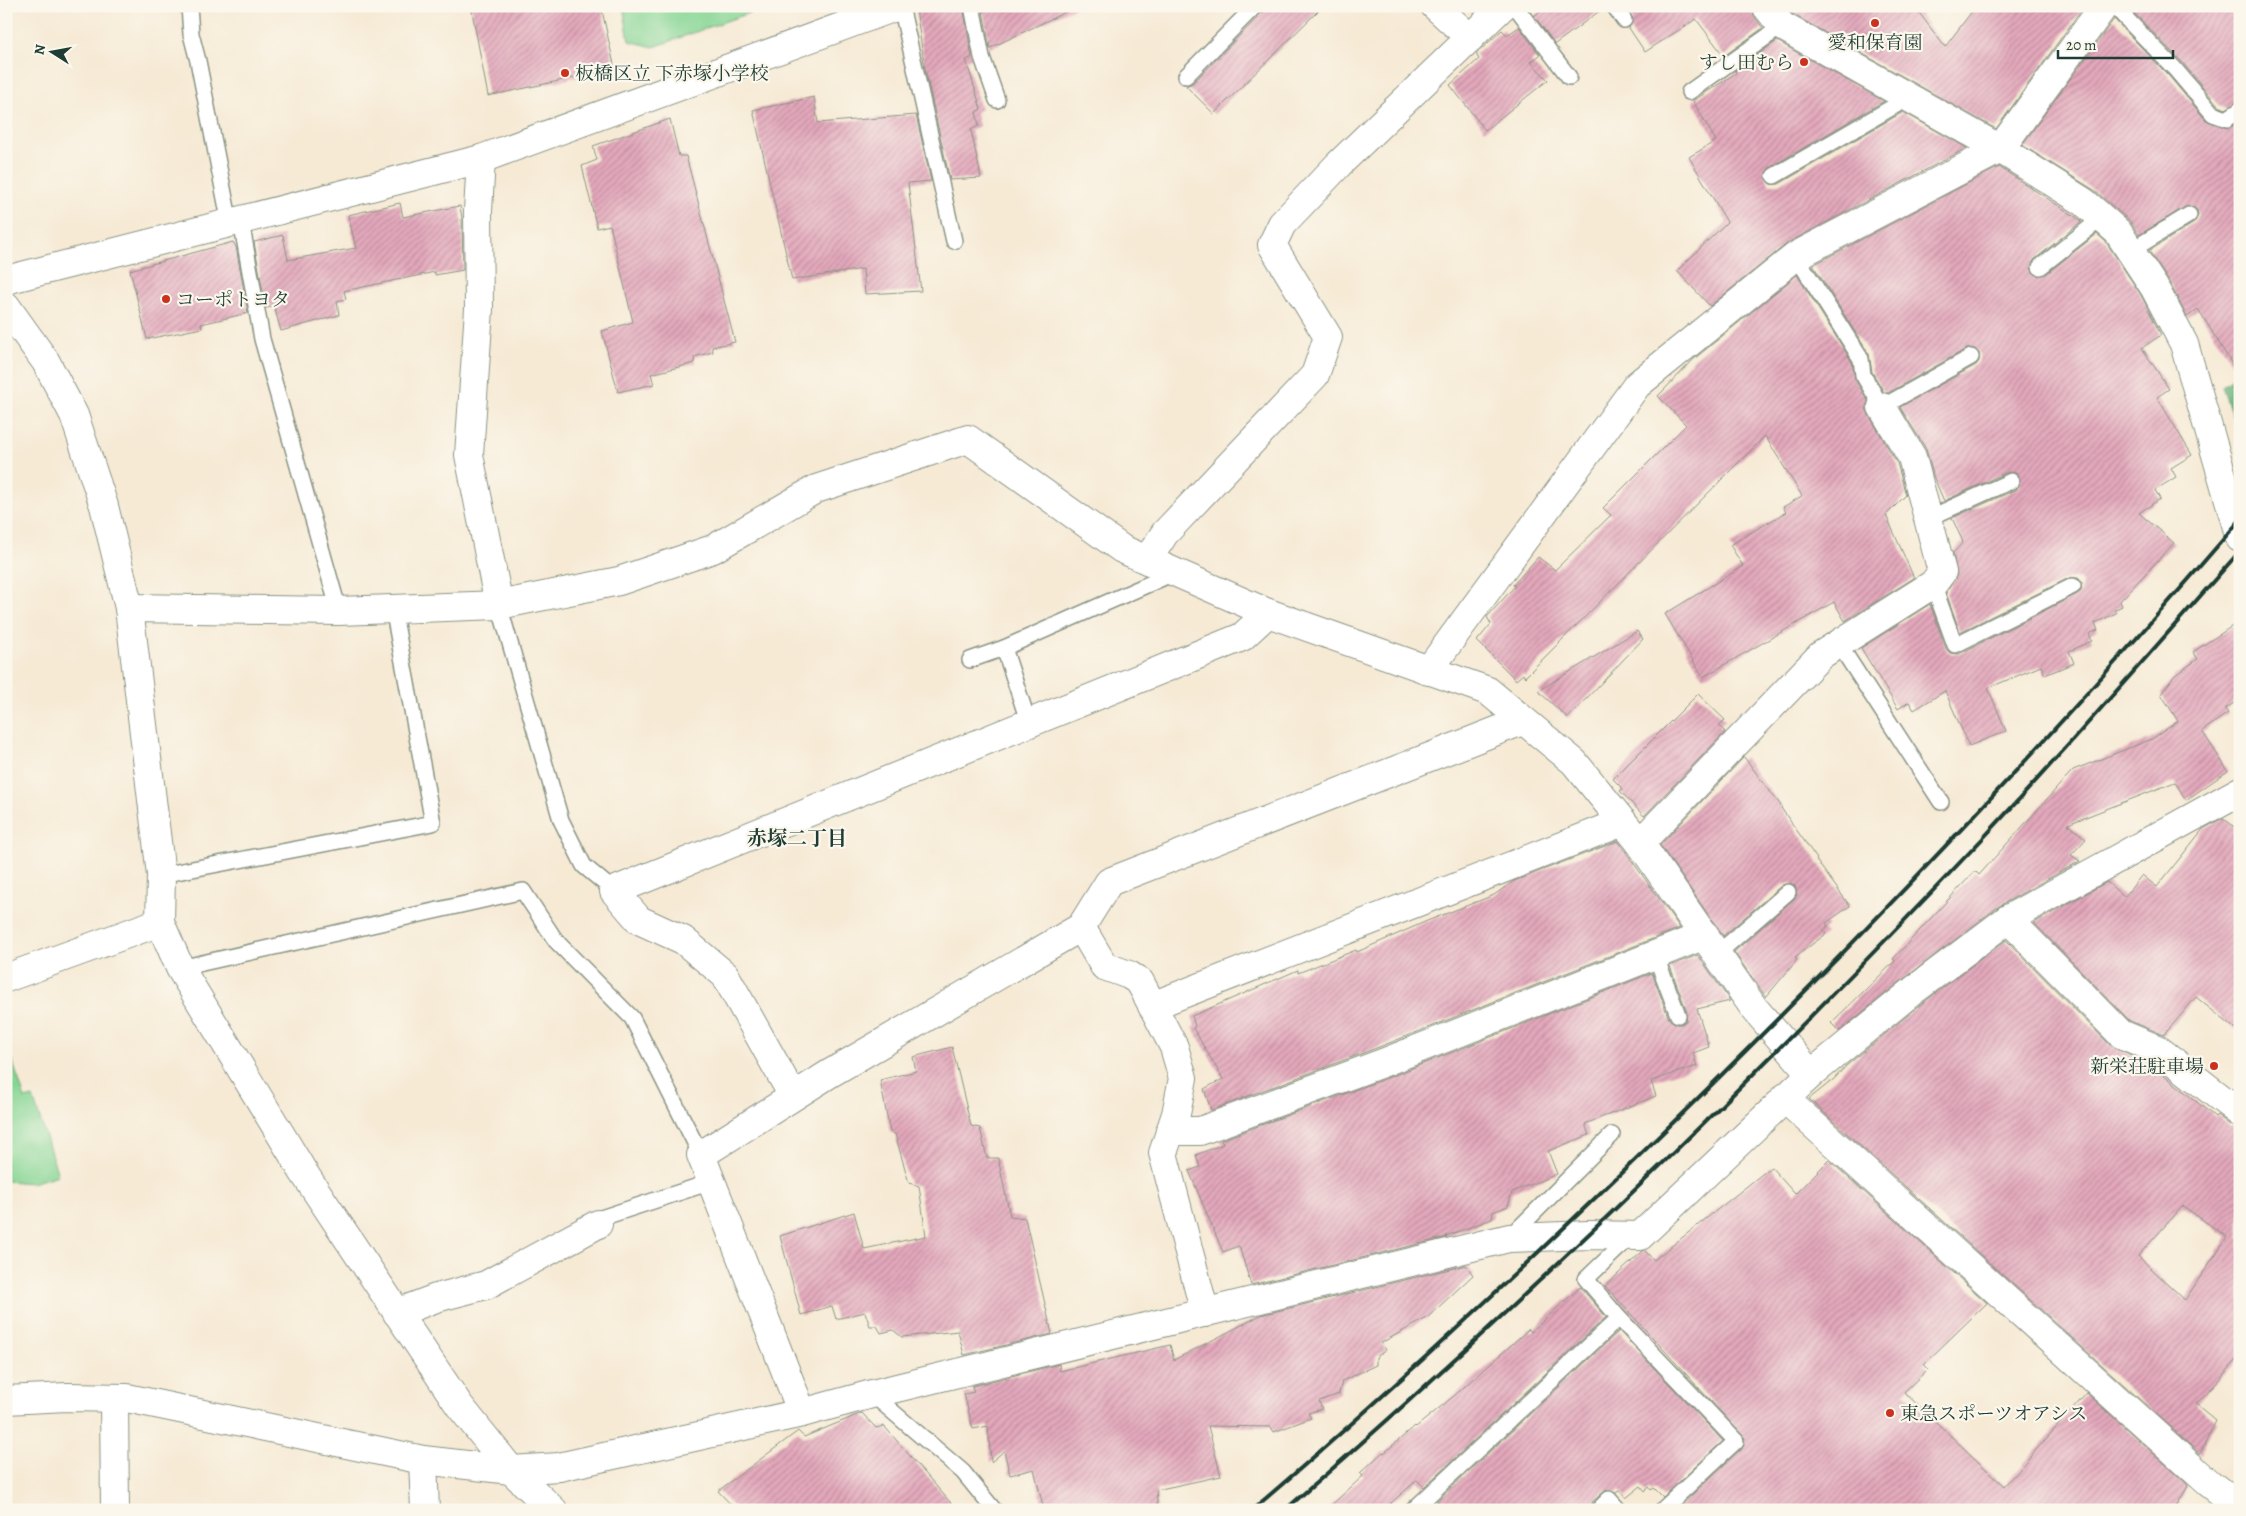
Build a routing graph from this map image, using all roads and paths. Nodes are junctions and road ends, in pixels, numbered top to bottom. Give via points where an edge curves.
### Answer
1 (189, 6) edge
2 (899, 6) edge
3 (972, 6) edge
4 (1255, 6) edge
5 (1435, 6) edge
6 (1503, 6) edge
7 (1515, 6) edge
8 (1614, 6) edge
9 (2104, 6) edge
10 (2114, 6) edge
11 (1774, 16) edge
12 (1624, 20) dead end
13 (1470, 38) junction
14 (1186, 76) dead end
15 (1569, 77) dead end
16 (1689, 92) dead end
17 (1910, 97) junction
18 (997, 100) dead end
19 (2240, 110) edge
20 (2000, 149) junction
21 (481, 159) junction
22 (1774, 176) dead end
23 (2189, 216) dead end
24 (2102, 218) junction
25 (236, 222) junction
26 (954, 242) dead end
27 (2130, 251) junction
28 (1796, 256) junction
29 (2040, 267) dead end
30 (6, 280) edge
31 (6, 306) edge
32 (1971, 357) dead end
33 (1882, 407) junction
34 (2011, 481) dead end
35 (1929, 518) junction
36 (2240, 538) edge
37 (1147, 560) junction
38 (1176, 572) junction
39 (1933, 584) junction
40 (2073, 586) dead end
41 (499, 605) junction
42 (129, 608) junction
43 (393, 608) junction
44 (340, 611) junction
45 (1268, 613) junction
46 (1838, 642) junction
47 (1004, 648) junction
48 (970, 660) dead end
49 (1428, 671) junction
50 (1522, 721) junction
51 (1029, 724) junction
52 (2240, 791) edge
53 (1941, 802) dead end
54 (1623, 822) junction
55 (1640, 843) junction
56 (161, 875) junction
57 (614, 891) junction
58 (1788, 892) dead end
59 (2008, 919) junction
60 (160, 922) junction
61 (1081, 927) junction
62 (1711, 945) junction
63 (1655, 954) junction
64 (180, 968) junction
65 (6, 978) edge
66 (1152, 1006) junction
67 (1678, 1015) dead end
68 (1811, 1074) junction
69 (793, 1096) junction
70 (1784, 1098) junction
71 (2240, 1114) edge
72 (1170, 1131) junction
73 (1612, 1135) dead end
74 (701, 1155) junction
75 (711, 1182) junction
76 (598, 1224) joint
77 (1630, 1237) junction
78 (1509, 1238) junction
79 (1205, 1313) junction
80 (397, 1314) junction
81 (1618, 1318) junction
82 (872, 1394) junction
83 (114, 1398) junction
84 (6, 1400) edge
85 (802, 1413) junction
86 (423, 1460) junction
87 (512, 1470) junction
88 (2239, 1508) edge
89 (115, 1510) edge
90 (425, 1510) edge
91 (553, 1510) edge
92 (994, 1510) edge
93 (1413, 1510) edge
94 (1598, 1510) edge
95 (1619, 1510) edge
96 (1662, 1510) edge

1 - 25 lane via 191,34
2 - 21 street
2 - 26 lane
3 - 18 lane via 982,57
4 - 14 lane
5 - 13 street
6 - 13 street
7 - 15 lane
8 - 12 lane
9 - 20 street
10 - 19 lane via 2213,114 2227,118
11 - 16 lane
11 - 17 street via 1868,76
13 - 37 street via 1282,224 1272,245 1328,338 1315,375 1165,533
17 - 20 street
17 - 22 lane
20 - 24 street via 2084,202
20 - 28 street
21 - 25 street
21 - 41 street via 479,309 469,455
23 - 27 lane
24 - 27 street via 2118,232
24 - 29 lane
25 - 30 street
25 - 44 lane via 262,339
27 - 36 street via 2154,287 2184,344
28 - 33 lane via 1861,359 1863,375
28 - 49 street via 1637,386
31 - 42 street via 46,362 74,415 104,506
32 - 33 lane
33 - 35 street via 1912,457
34 - 35 lane
35 - 39 street via 1942,572
37 - 38 street
37 - 41 street via 1122,549 968,440 816,489 713,549 619,581
38 - 45 street
38 - 47 lane
39 - 40 lane via 1955,644
39 - 46 street
41 - 43 street
41 - 57 lane via 561,820 584,866
42 - 44 street
42 - 56 street
43 - 44 street
43 - 56 lane via 433,823
45 - 49 street
45 - 51 street via 1242,637
46 - 53 lane
46 - 55 street via 1821,655
47 - 48 lane
47 - 51 lane
49 - 50 street via 1488,691
50 - 54 street via 1574,762
50 - 61 street via 1109,882
51 - 57 street
52 - 59 street
54 - 55 street
54 - 66 street
55 - 62 street
56 - 60 street
57 - 69 street via 638,920 683,940 725,974
58 - 62 lane
59 - 68 street
59 - 71 street via 2121,1034 2159,1050
60 - 64 street
60 - 65 street
61 - 66 street via 1104,966 1140,982
61 - 69 street
62 - 63 street
62 - 68 street via 1754,1008
63 - 67 lane
63 - 72 street via 1385,1062 1200,1131
64 - 74 lane via 523,891 556,941 632,1018
64 - 80 street via 304,1172
66 - 72 street via 1174,1047 1182,1078
68 - 70 street
69 - 74 street
70 - 77 street via 1640,1236
70 - 88 street
72 - 79 street via 1163,1153
73 - 78 lane
74 - 75 street
75 - 76 lane via 601,1218
75 - 85 street
76 - 80 street via 486,1285 436,1298
77 - 78 street via 1589,1234
77 - 81 lane via 1586,1279
78 - 79 street
79 - 82 street
80 - 87 street via 459,1406
81 - 93 lane
81 - 96 lane via 1736,1441
82 - 85 street
82 - 92 lane via 963,1472
83 - 84 street via 67,1396
83 - 86 street via 127,1398
83 - 89 street
85 - 87 street via 559,1467
86 - 87 street
86 - 90 street
87 - 91 street
94 - 95 lane via 1609,1499

